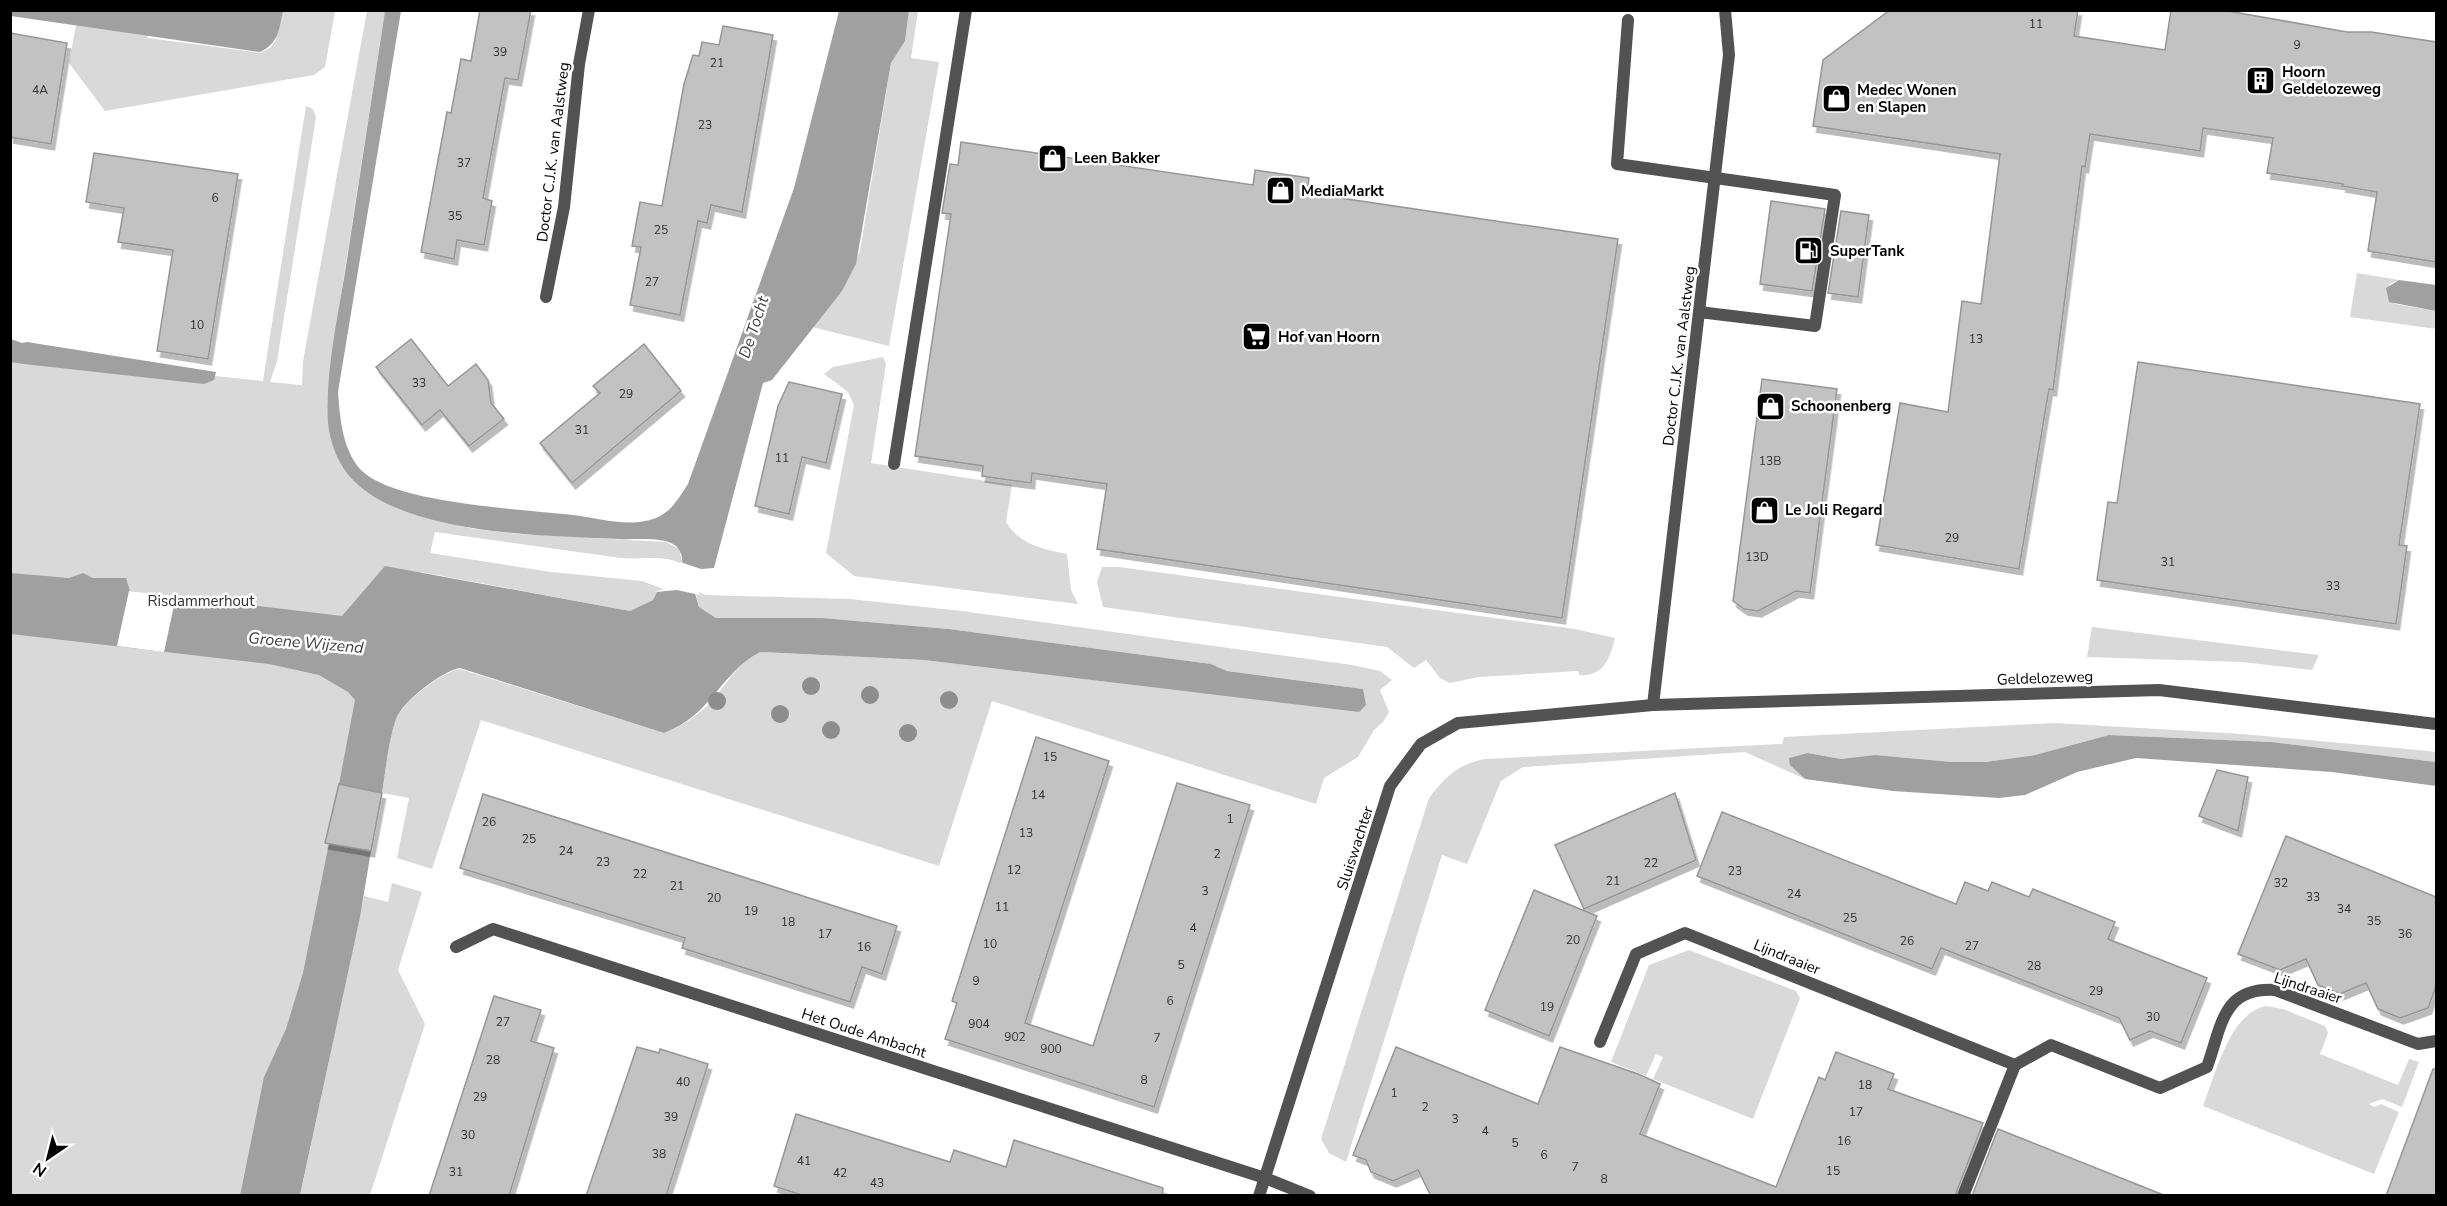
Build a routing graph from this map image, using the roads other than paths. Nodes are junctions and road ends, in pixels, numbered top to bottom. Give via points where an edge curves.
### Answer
1 (589, 10) edge
2 (966, 10) edge
3 (1725, 10) edge
4 (1628, 20) dead end
5 (1714, 180) junction
6 (546, 297) dead end
7 (1699, 312) junction
8 (894, 464) dead end
9 (1653, 705) junction
10 (2436, 724) edge
11 (456, 947) dead end
12 (2436, 1041) edge
13 (1600, 1042) dead end
14 (2015, 1065) junction
15 (1265, 1178) junction
16 (1259, 1196) edge
17 (1310, 1196) edge
18 (1963, 1196) edge

1 - 6 street, Doctor C.J.K. van Aalstweg via 579,64 564,207
2 - 8 street
3 - 5 street, Doctor C.J.K. van Aalstweg via 1728,56
4 - 5 street via 1617,164
5 - 7 street, Doctor C.J.K. van Aalstweg
5 - 7 street via 1835,195 1815,326
7 - 9 street, Doctor C.J.K. van Aalstweg
9 - 10 street, Geldelozeweg via 2159,690
9 - 15 street, Sluiswachter via 1458,723 1421,744 1405,763 1390,786
11 - 15 street, Het Oude Ambacht via 494,929
12 - 14 street, Lijndraaier via 2418,1044 2275,990 2260,989 2246,992 2230,1003 2207,1067 2160,1088 2051,1045
13 - 14 street, Lijndraaier via 1636,954 1685,933
14 - 18 street
15 - 16 street, Sluiswachter
15 - 17 street

